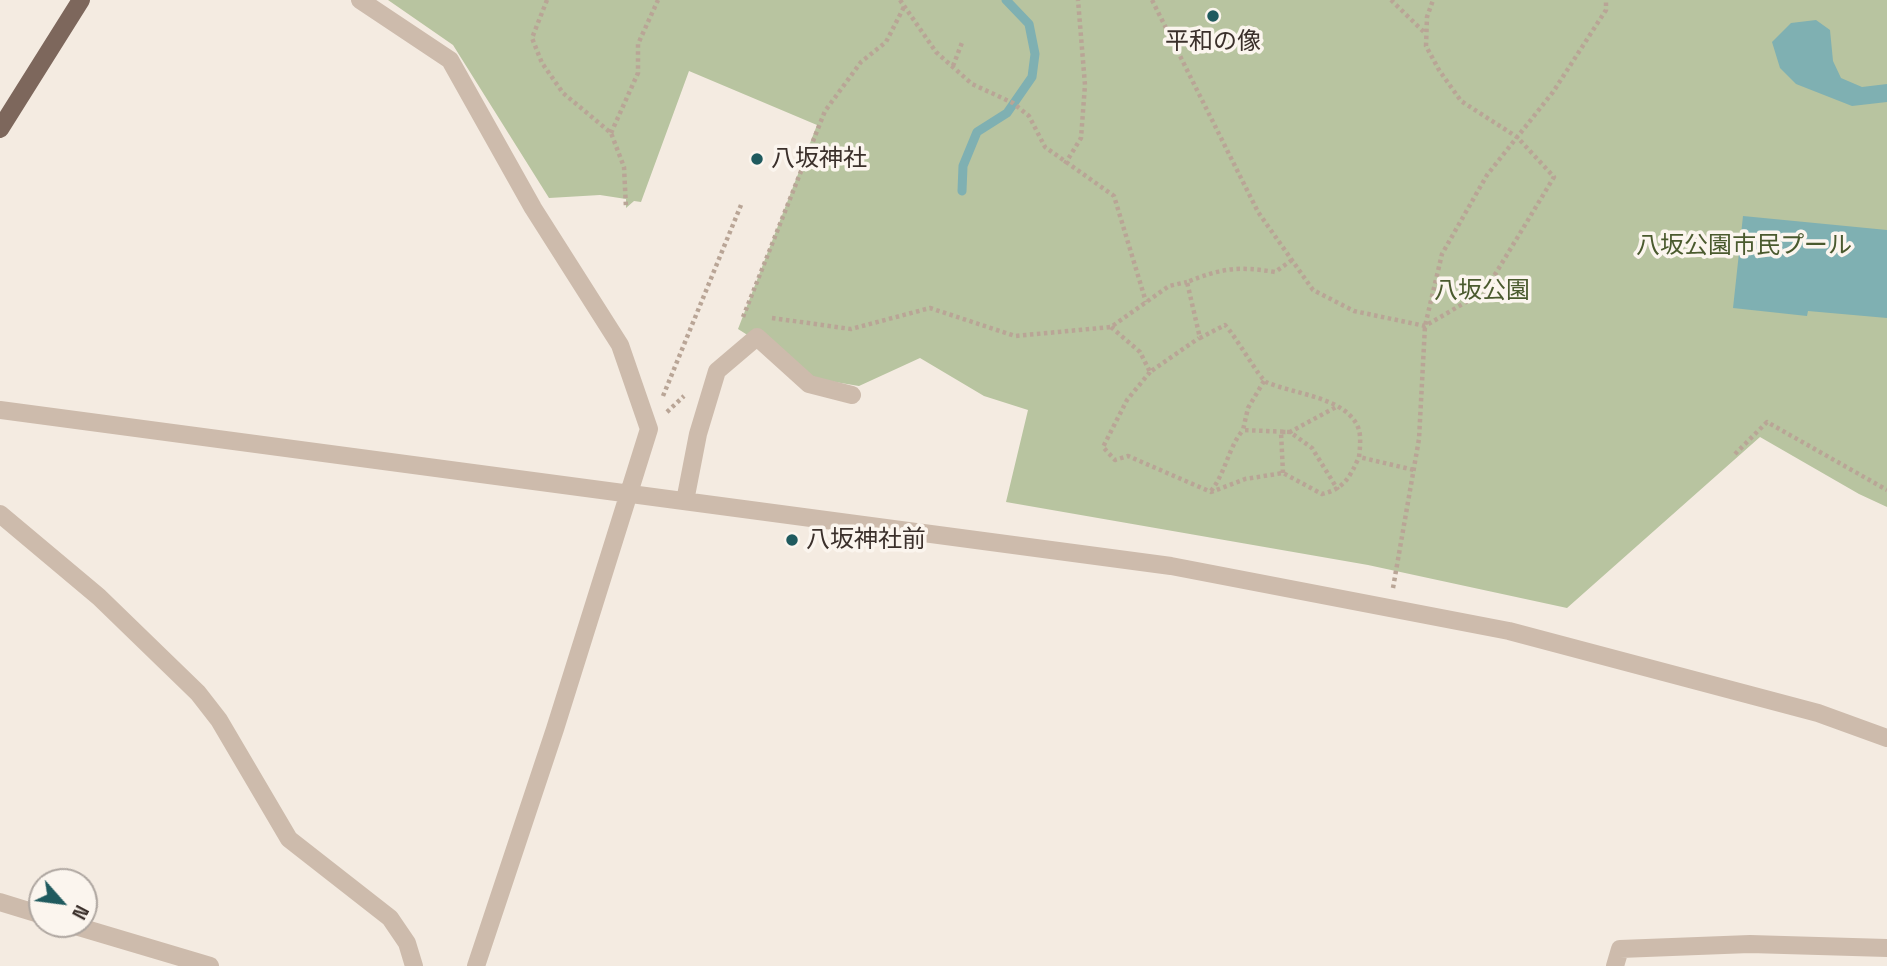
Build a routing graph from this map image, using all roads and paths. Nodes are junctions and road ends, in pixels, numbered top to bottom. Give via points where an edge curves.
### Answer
1 (82, 0) edge
2 (360, 0) edge
3 (547, 0) edge
4 (658, 0) edge
5 (900, 0) edge
6 (1078, 0) edge
7 (1152, 0) edge
8 (1391, 0) edge
9 (1433, 0) edge
10 (1606, 0) edge
11 (905, 5) junction
12 (1426, 34) junction
13 (962, 40) dead end
14 (953, 66) junction
15 (0, 129) edge
16 (611, 133) junction
17 (1517, 137) junction
18 (1065, 164) junction
19 (741, 205) dead end
20 (626, 208) dead end
21 (1292, 260) junction
22 (1187, 282) junction
23 (1146, 302) junction
24 (746, 315) dead end
25 (759, 316) dead end
26 (1425, 326) junction
27 (1111, 327) junction
28 (1200, 338) junction
29 (1150, 372) junction
30 (1264, 381) junction
31 (852, 395) dead end
32 (1337, 407) junction
33 (0, 410) edge
34 (649, 429) junction
35 (1243, 430) junction
36 (1281, 432) junction
37 (1290, 432) junction
38 (1735, 454) dead end
39 (1359, 457) junction
40 (1414, 470) junction
41 (1283, 473) junction
42 (1887, 489) edge
43 (1338, 490) junction
44 (1211, 492) junction
45 (629, 494) junction
46 (685, 501) junction
47 (0, 514) edge
48 (1389, 606) junction
49 (1887, 737) edge
50 (0, 902) edge
51 (28, 911) edge
52 (98, 933) edge
53 (1887, 948) edge
54 (210, 966) edge
55 (414, 966) edge
56 (476, 966) edge
57 (1615, 966) edge

1 - 15 main road
2 - 34 street via 450,60 533,208 620,345
3 - 16 path via 532,38 542,64 563,93
4 - 16 path via 638,44 638,73
5 - 11 path
6 - 18 path via 1084,58 1081,138
7 - 21 path via 1258,212
8 - 12 path
9 - 12 path
10 - 17 path via 1606,10 1561,80
11 - 14 path via 928,42
11 - 24 path via 886,41 861,62 825,111
12 - 17 path via 1426,46 1461,101
13 - 14 path
14 - 18 path via 972,84 1013,103 1029,116 1045,147
16 - 20 path via 624,167
17 - 26 path via 1486,175 1442,254
17 - 26 path via 1554,177 1485,290
18 - 23 path via 1114,196
19 - 34 path
21 - 22 path via 1275,272 1220,269
21 - 26 path via 1313,290 1354,312
22 - 23 path via 1169,286
22 - 28 path
23 - 27 path
25 - 27 path via 851,329 930,308 1014,336
26 - 40 path
27 - 29 path via 1140,352
28 - 29 path
28 - 30 path via 1225,325 1237,336
29 - 44 path via 1126,400 1103,447 1115,460 1128,456
30 - 32 path
30 - 35 path via 1248,408
31 - 46 street via 808,384 757,337 717,372 698,434
32 - 37 path
32 - 39 path via 1355,421 1360,433
33 - 45 street
34 - 45 street
35 - 36 path
35 - 44 path
36 - 37 path
36 - 41 path
37 - 43 path via 1312,448
38 - 42 path via 1767,422
39 - 40 path
39 - 43 path
40 - 48 path
41 - 43 path via 1322,494
41 - 44 path via 1245,479
45 - 46 street
45 - 56 street
46 - 48 street via 1144,562
47 - 55 street via 99,597 198,694 219,720 289,839 390,918 407,943
48 - 49 street via 1579,650 1818,713
50 - 51 street
52 - 54 street
53 - 57 street via 1750,944 1620,949

